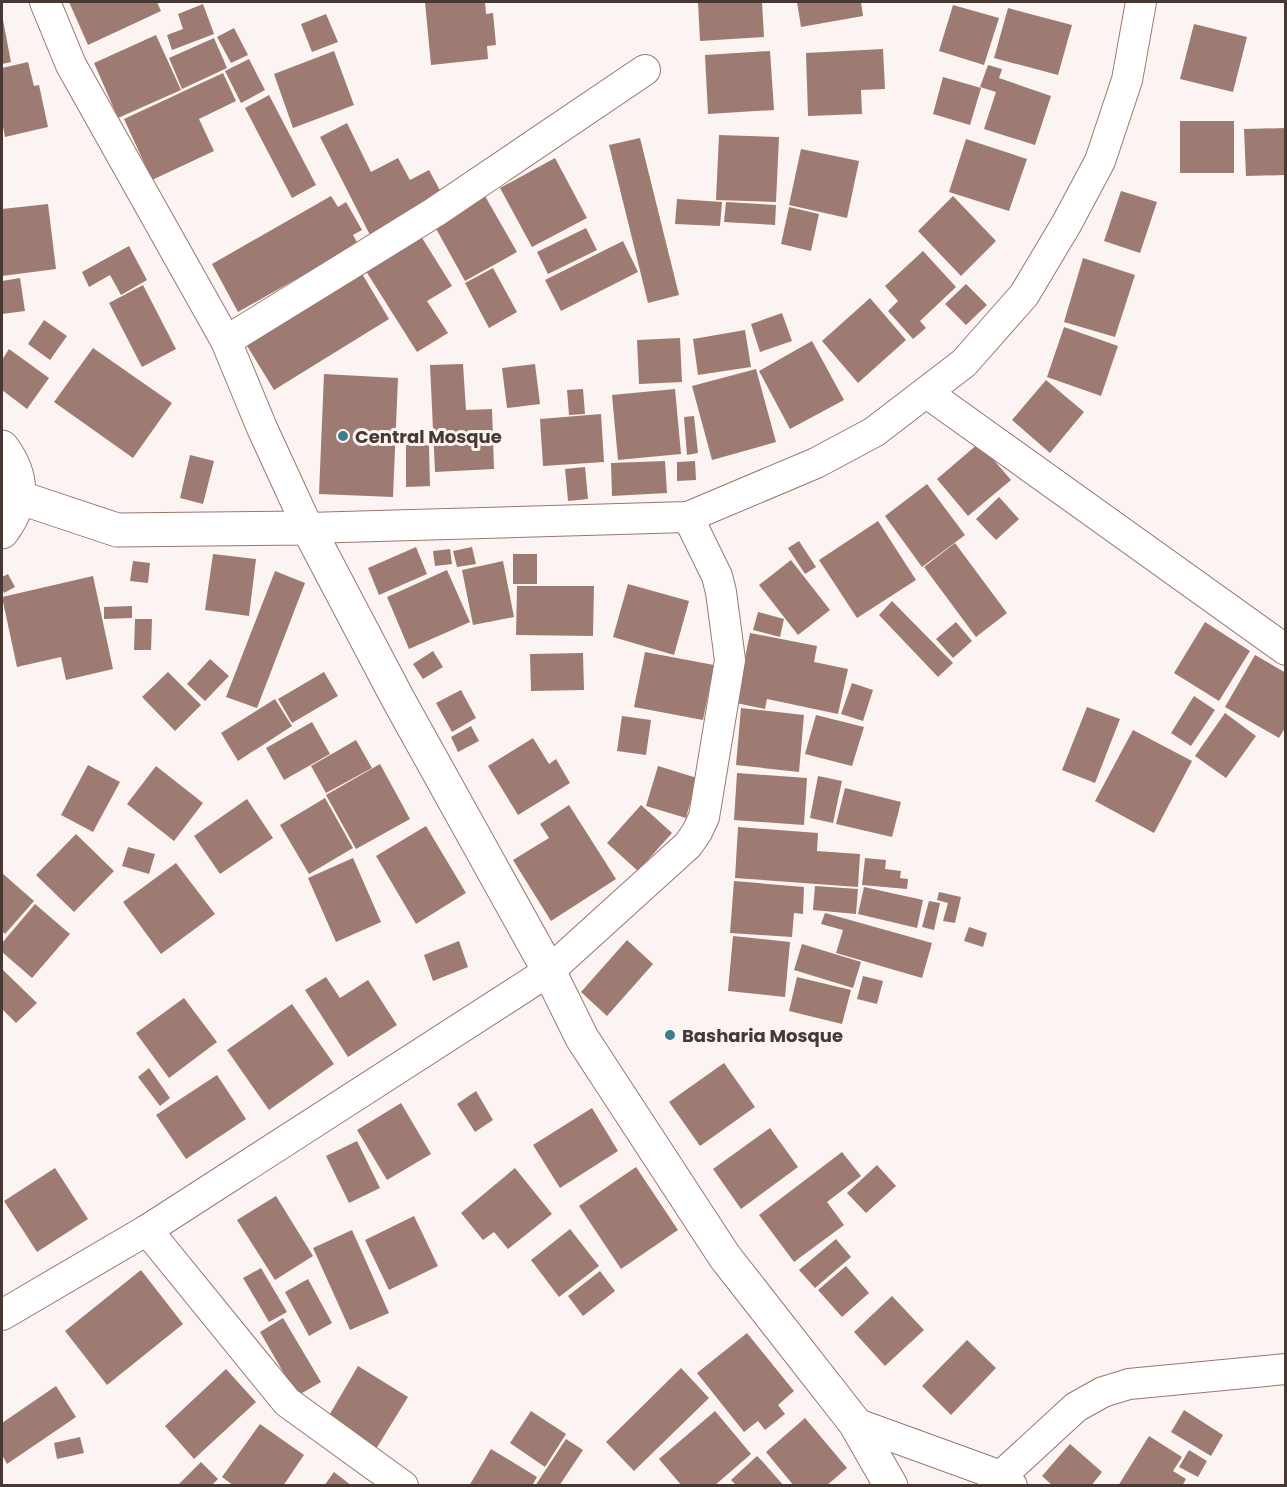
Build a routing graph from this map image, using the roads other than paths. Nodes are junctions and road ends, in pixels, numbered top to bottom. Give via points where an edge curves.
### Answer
1 (45, 2) edge
2 (1141, 2) edge
3 (645, 70) dead end
4 (226, 341) junction
5 (927, 393) junction
6 (2, 447) edge
7 (18, 497) junction
8 (688, 517) junction
9 (308, 528) junction
10 (2, 532) edge
11 (1286, 650) edge
12 (549, 971) junction
13 (147, 1230) junction
14 (2, 1315) edge
15 (1286, 1369) edge
16 (855, 1423) junction
17 (1006, 1481) edge
18 (403, 1485) edge
19 (891, 1485) edge

1 - 4 street via 71,65
2 - 5 street via 1127,80 1100,161 1067,223 1024,295 964,363
3 - 4 street via 435,212
4 - 9 street
5 - 8 street via 874,432 816,463
5 - 11 street
6 - 7 street via 18,477
7 - 9 street via 117,530
7 - 10 street via 12,518
8 - 9 street
8 - 12 street via 717,576 730,660 704,817 688,845
9 - 12 street
12 - 13 street
12 - 16 street via 582,1038 725,1257
13 - 14 street
13 - 18 street via 287,1402
15 - 17 street via 1130,1384 1103,1392 1076,1407
16 - 17 street
16 - 19 street

